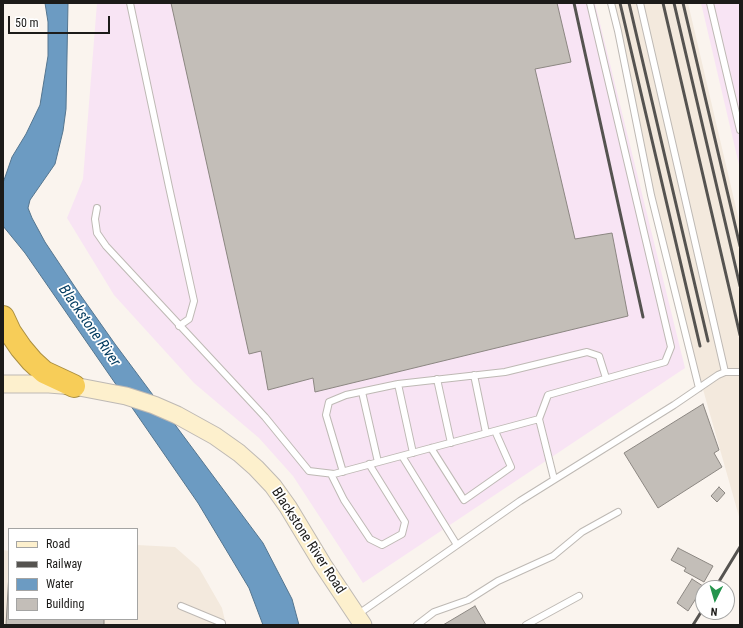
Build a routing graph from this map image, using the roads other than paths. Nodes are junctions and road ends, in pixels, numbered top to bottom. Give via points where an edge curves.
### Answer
1 (130, 3) edge
2 (590, 3) edge
3 (611, 3) edge
4 (640, 3) edge
5 (710, 3) edge
6 (740, 130) edge
7 (98, 208) dead end
8 (3, 317) edge
9 (179, 326) junction
10 (725, 372) junction
11 (740, 372) edge
12 (474, 375) junction
13 (606, 378) junction
14 (437, 379) junction
15 (3, 384) edge
16 (398, 384) junction
17 (74, 386) junction
18 (699, 388) junction
19 (362, 392) junction
20 (539, 419) junction
21 (495, 431) junction
22 (486, 433) junction
23 (451, 443) junction
24 (431, 448) junction
25 (414, 453) junction
26 (402, 456) junction
27 (378, 462) junction
28 (369, 464) junction
29 (342, 472) junction
30 (331, 474) junction
31 (554, 479) junction
32 (618, 512) dead end
33 (457, 545) junction
34 (579, 596) dead end
35 (181, 606) dead end
36 (360, 620) edge
37 (222, 625) edge
38 (417, 625) edge
39 (526, 625) edge

1 - 9 lane via 194,301 189,319
2 - 13 lane via 671,347 665,362
3 - 18 lane via 651,195
4 - 10 lane
5 - 6 lane
7 - 9 lane via 97,232 106,246
8 - 17 highway via 32,361 44,372
9 - 30 lane via 265,417 309,470
10 - 11 lane
10 - 18 lane
12 - 13 lane via 505,372 587,352 599,356
12 - 14 lane
12 - 22 lane
13 - 20 lane via 548,395
14 - 16 lane
14 - 23 lane
15 - 17 main road, Blackstone River Road
16 - 19 lane
16 - 25 lane
17 - 36 main road, Blackstone River Road via 126,396 154,405 198,426 239,453 273,486
18 - 31 lane
19 - 27 lane
19 - 29 lane via 330,402 326,415
20 - 21 lane
20 - 31 lane
21 - 22 lane
21 - 24 lane via 512,467 464,500
22 - 23 lane
23 - 24 lane
24 - 25 lane
25 - 26 lane
26 - 27 lane
26 - 33 lane
27 - 28 lane
28 - 29 lane
28 - 30 lane via 405,522 402,534 382,545 370,539 344,500
29 - 30 lane
31 - 33 lane
32 - 38 lane via 582,532 554,556 498,581 468,600 434,612
33 - 36 lane
34 - 39 lane
35 - 37 lane

